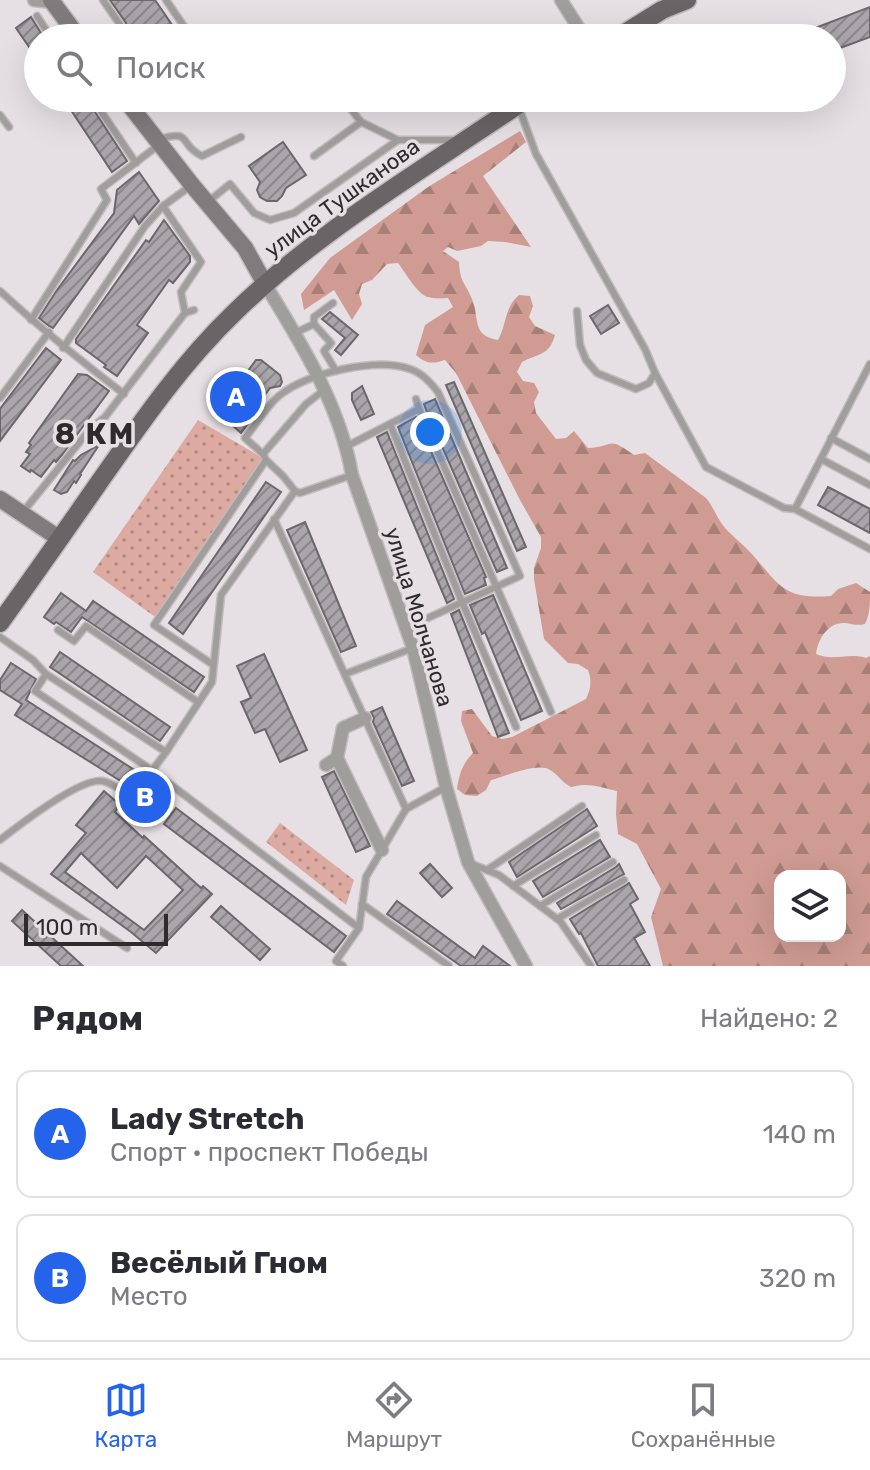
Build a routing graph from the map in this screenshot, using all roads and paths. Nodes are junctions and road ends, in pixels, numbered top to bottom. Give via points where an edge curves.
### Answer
1 (34, 0) edge
2 (103, 0) edge
3 (166, 0) edge
4 (561, 0) edge
5 (687, 0) edge
6 (55, 2) edge
7 (660, 5) edge
8 (37, 16) dead end
9 (42, 24) edge
10 (70, 24) edge
11 (120, 24) edge
12 (182, 24) edge
13 (576, 24) edge
14 (635, 24) edge
15 (101, 112) edge
16 (140, 112) edge
17 (353, 112) edge
18 (506, 112) edge
19 (523, 112) edge
20 (0, 115) edge
21 (361, 122) junction
22 (9, 127) dead end
23 (241, 137) dead end
24 (398, 140) junction
25 (463, 140) junction
26 (158, 142) junction
27 (314, 156) dead end
28 (136, 163) junction
29 (192, 185) junction
30 (206, 203) junction
31 (163, 206) junction
32 (265, 284) junction
33 (0, 291) edge
34 (333, 303) dead end
35 (194, 310) dead end
36 (577, 311) dead end
37 (185, 313) junction
38 (31, 320) junction
39 (314, 324) junction
40 (49, 332) junction
41 (295, 333) junction
42 (63, 348) junction
43 (870, 364) edge
44 (336, 371) junction
45 (655, 373) junction
46 (317, 375) junction
47 (324, 390) junction
48 (124, 394) junction
49 (0, 398) edge
50 (416, 399) dead end
51 (419, 409) junction
52 (390, 424) junction
53 (831, 438) junction
54 (347, 446) junction
55 (264, 457) junction
56 (821, 459) junction
57 (870, 459) edge
58 (352, 475) junction
59 (870, 485) edge
60 (295, 491) junction
61 (0, 499) edge
62 (795, 509) junction
63 (23, 512) junction
64 (274, 519) junction
65 (60, 539) junction
66 (870, 549) edge
67 (496, 586) junction
68 (462, 602) junction
69 (0, 623) edge
70 (406, 628) junction
71 (58, 630) dead end
72 (0, 637) edge
73 (413, 648) junction
74 (212, 664) junction
75 (46, 674) junction
76 (345, 674) junction
77 (198, 702) junction
78 (551, 712) dead end
79 (365, 718) junction
80 (516, 727) dead end
81 (166, 752) junction
82 (153, 771) junction
83 (446, 787) junction
84 (582, 806) dead end
85 (406, 809) junction
86 (596, 835) dead end
87 (0, 840) edge
88 (382, 850) junction
89 (468, 862) junction
90 (613, 862) dead end
91 (0, 866) edge
92 (487, 870) junction
93 (624, 880) dead end
94 (513, 886) junction
95 (362, 904) junction
96 (540, 906) junction
97 (557, 919) junction
98 (359, 928) junction
99 (127, 948) dead end
100 (343, 966) edge
101 (449, 966) edge
102 (526, 966) edge
103 (591, 966) edge

1 - 6 street
2 - 11 lane
3 - 12 lane
4 - 13 street
5 - 7 main road
6 - 10 street
7 - 14 main road
8 - 9 lane
15 - 28 lane
16 - 26 street
17 - 21 lane
18 - 25 main road, улица Тушканова
19 - 45 lane via 536,154
20 - 22 lane
21 - 24 lane
21 - 27 lane
23 - 26 lane via 202,156 176,134
24 - 25 lane
24 - 30 lane via 294,213 270,220 254,213 230,184
25 - 32 main road, улица Тушканова
26 - 28 lane
26 - 29 street
28 - 38 lane via 101,189 107,200
29 - 30 street
29 - 31 lane
30 - 32 street via 245,248
31 - 37 lane via 201,262 181,292
31 - 42 lane
32 - 41 street, улица Молчанова
32 - 65 main road, улица Тушканова via 166,388
33 - 38 lane
34 - 39 lane via 314,317
35 - 37 lane
36 - 45 lane via 582,351 597,373 636,389
37 - 48 lane
38 - 40 lane
39 - 41 lane
39 - 44 lane via 331,343 324,351
40 - 42 lane
40 - 49 lane
41 - 46 street, улица Молчанова
42 - 48 lane
43 - 53 lane
44 - 46 lane
44 - 67 lane via 386,364 406,368 438,392 520,576
45 - 62 lane via 706,467
46 - 47 street, улица Молчанова
46 - 55 lane via 279,395 245,438
47 - 54 street, улица Молчанова
47 - 55 lane via 306,404
48 - 63 lane
50 - 51 lane
51 - 52 lane
51 - 67 lane
52 - 54 lane
52 - 68 lane
53 - 56 lane
53 - 57 lane
54 - 58 street, улица Молчанова
55 - 60 lane
55 - 74 lane via 154,625
56 - 59 lane
56 - 62 lane
58 - 60 lane
58 - 70 street, улица Молчанова
60 - 64 lane
61 - 63 street
62 - 66 lane
63 - 65 street
64 - 74 lane via 221,595
64 - 76 lane
65 - 69 main road, улица Тушканова
67 - 68 lane
67 - 78 lane
68 - 70 lane
68 - 80 lane
70 - 73 street, улица Молчанова
71 - 77 lane via 74,641 86,626
72 - 75 lane
73 - 76 lane
73 - 83 street, улица Молчанова
74 - 77 lane via 212,682
75 - 81 lane
75 - 82 lane via 35,691
76 - 79 lane
77 - 81 lane
79 - 85 lane
79 - 88 street via 343,728 332,762
81 - 82 lane
82 - 87 lane via 136,792 127,794 101,781 91,783 50,802
82 - 98 lane
83 - 85 lane
83 - 89 street, улица Молчанова
84 - 92 lane
85 - 88 lane
86 - 94 lane
88 - 95 lane via 366,877
89 - 92 lane
89 - 102 street, улица Молчанова
90 - 96 lane
91 - 99 lane
92 - 94 lane
93 - 97 lane
94 - 96 lane
95 - 98 lane
95 - 101 lane
96 - 97 lane
97 - 103 lane
98 - 100 lane via 336,961

